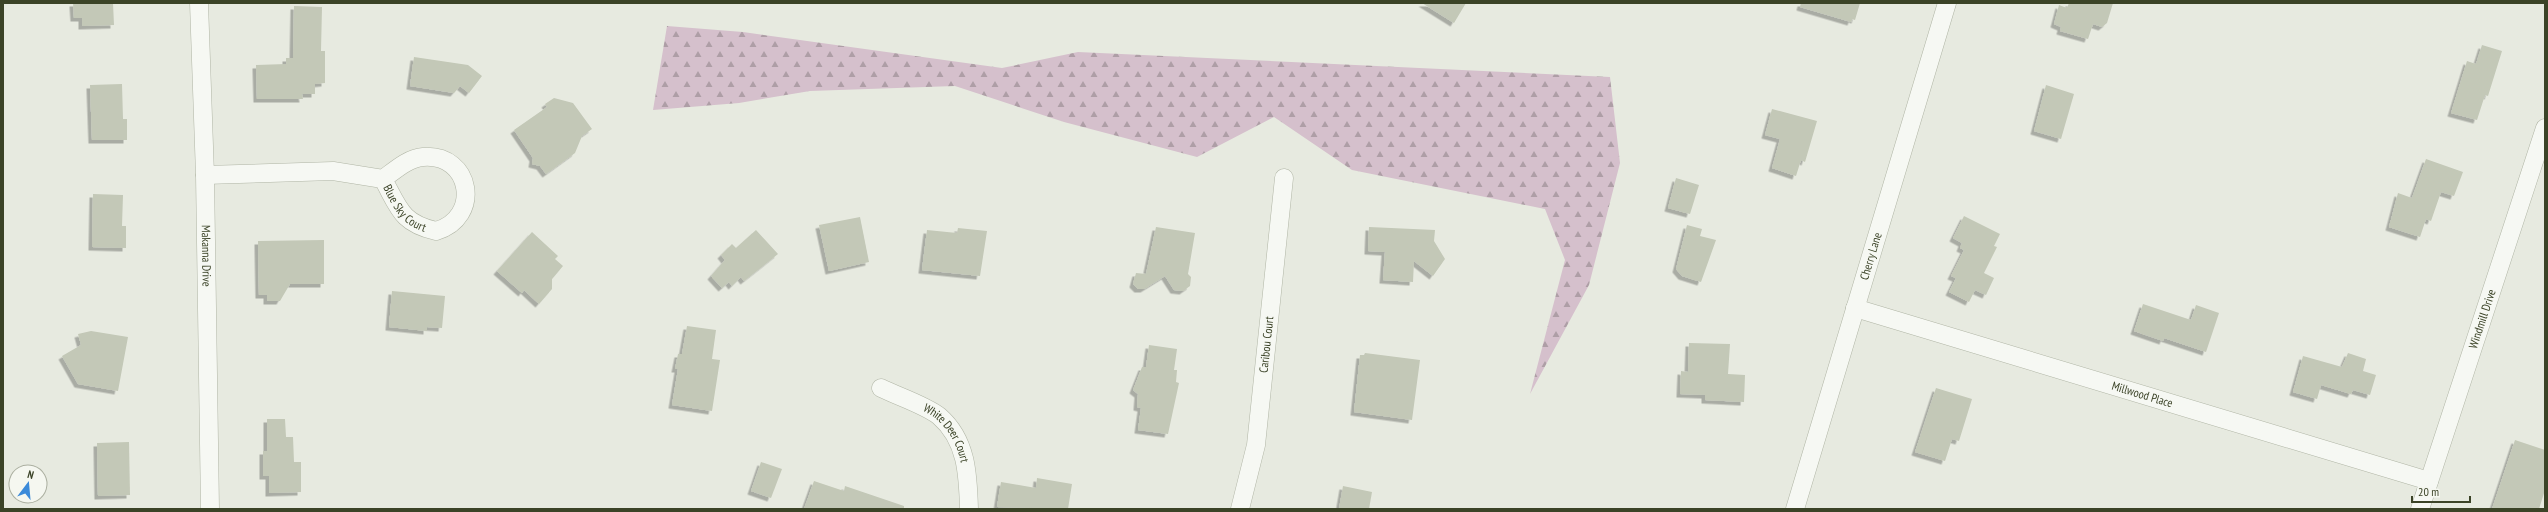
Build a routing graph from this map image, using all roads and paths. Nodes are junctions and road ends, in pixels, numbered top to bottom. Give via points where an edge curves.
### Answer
1 (199, 3) edge
2 (1948, 3) edge
3 (2545, 128) edge
4 (205, 174) junction
5 (1284, 178) dead end
6 (383, 179) junction
7 (1855, 308) junction
8 (881, 388) dead end
9 (2429, 482) junction
10 (210, 509) edge
11 (969, 509) edge
12 (1240, 509) edge
13 (1795, 509) edge
14 (2420, 509) edge

1 - 4 street, Makanna Drive
2 - 7 street, Cherry Lane
3 - 9 street, Windmill Drive
4 - 6 street, Blue Sky Court via 333,171
4 - 10 street, Makanna Drive
5 - 12 street, Caribou Court via 1256,445
6 - 6 street, Blue Sky Court via 403,215 421,228 436,231 446,228 456,221 462,212 466,198 462,175 457,167 446,161 422,156 409,161
7 - 9 street, Millwood Place
7 - 13 street, Cherry Lane
8 - 11 street, White Deer Court via 938,416 958,438 968,469
9 - 14 street, Windmill Drive

